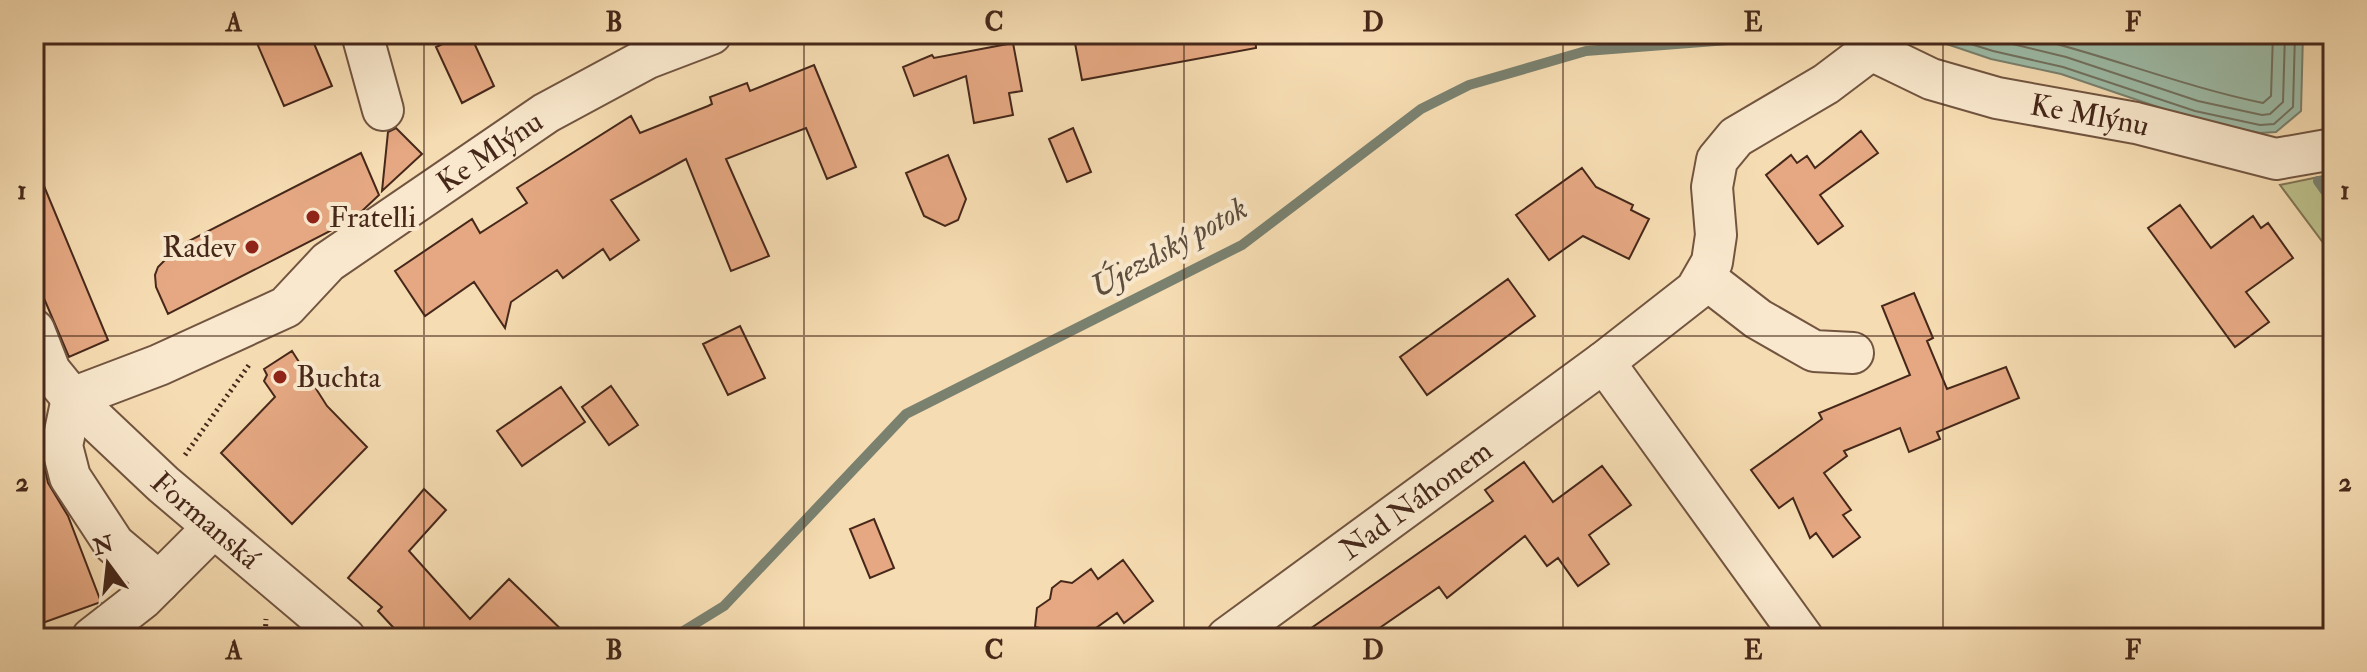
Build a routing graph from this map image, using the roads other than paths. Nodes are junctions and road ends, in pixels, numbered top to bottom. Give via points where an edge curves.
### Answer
1 (362, 34) edge
2 (711, 34) edge
3 (1866, 42) edge
4 (643, 46) edge
5 (383, 110) dead end
6 (2333, 149) edge
7 (1705, 278) junction
8 (34, 330) edge
9 (1853, 353) dead end
10 (1604, 362) junction
11 (72, 398) junction
12 (214, 527) junction
13 (159, 582) junction
14 (92, 638) edge
15 (345, 638) edge
16 (1227, 638) edge
17 (1803, 638) edge

1 - 5 street
2 - 4 street, Ke Mlýnu
3 - 6 street, Ke Mlýnu via 1931,79 1997,98 2136,123 2276,159
3 - 7 street via 1826,84 1736,137 1717,160 1712,187 1716,235
4 - 11 street, Ke Mlýnu via 328,262 286,307
7 - 9 street via 1758,319 1814,351
7 - 10 street, Nad Náhonem
8 - 11 street, Formanská via 50,371
10 - 16 street, Nad Náhonem
10 - 17 street
11 - 12 street, Formanská
11 - 13 street via 62,446 70,477 114,544
12 - 13 street
12 - 15 street, Formanská
13 - 14 street

